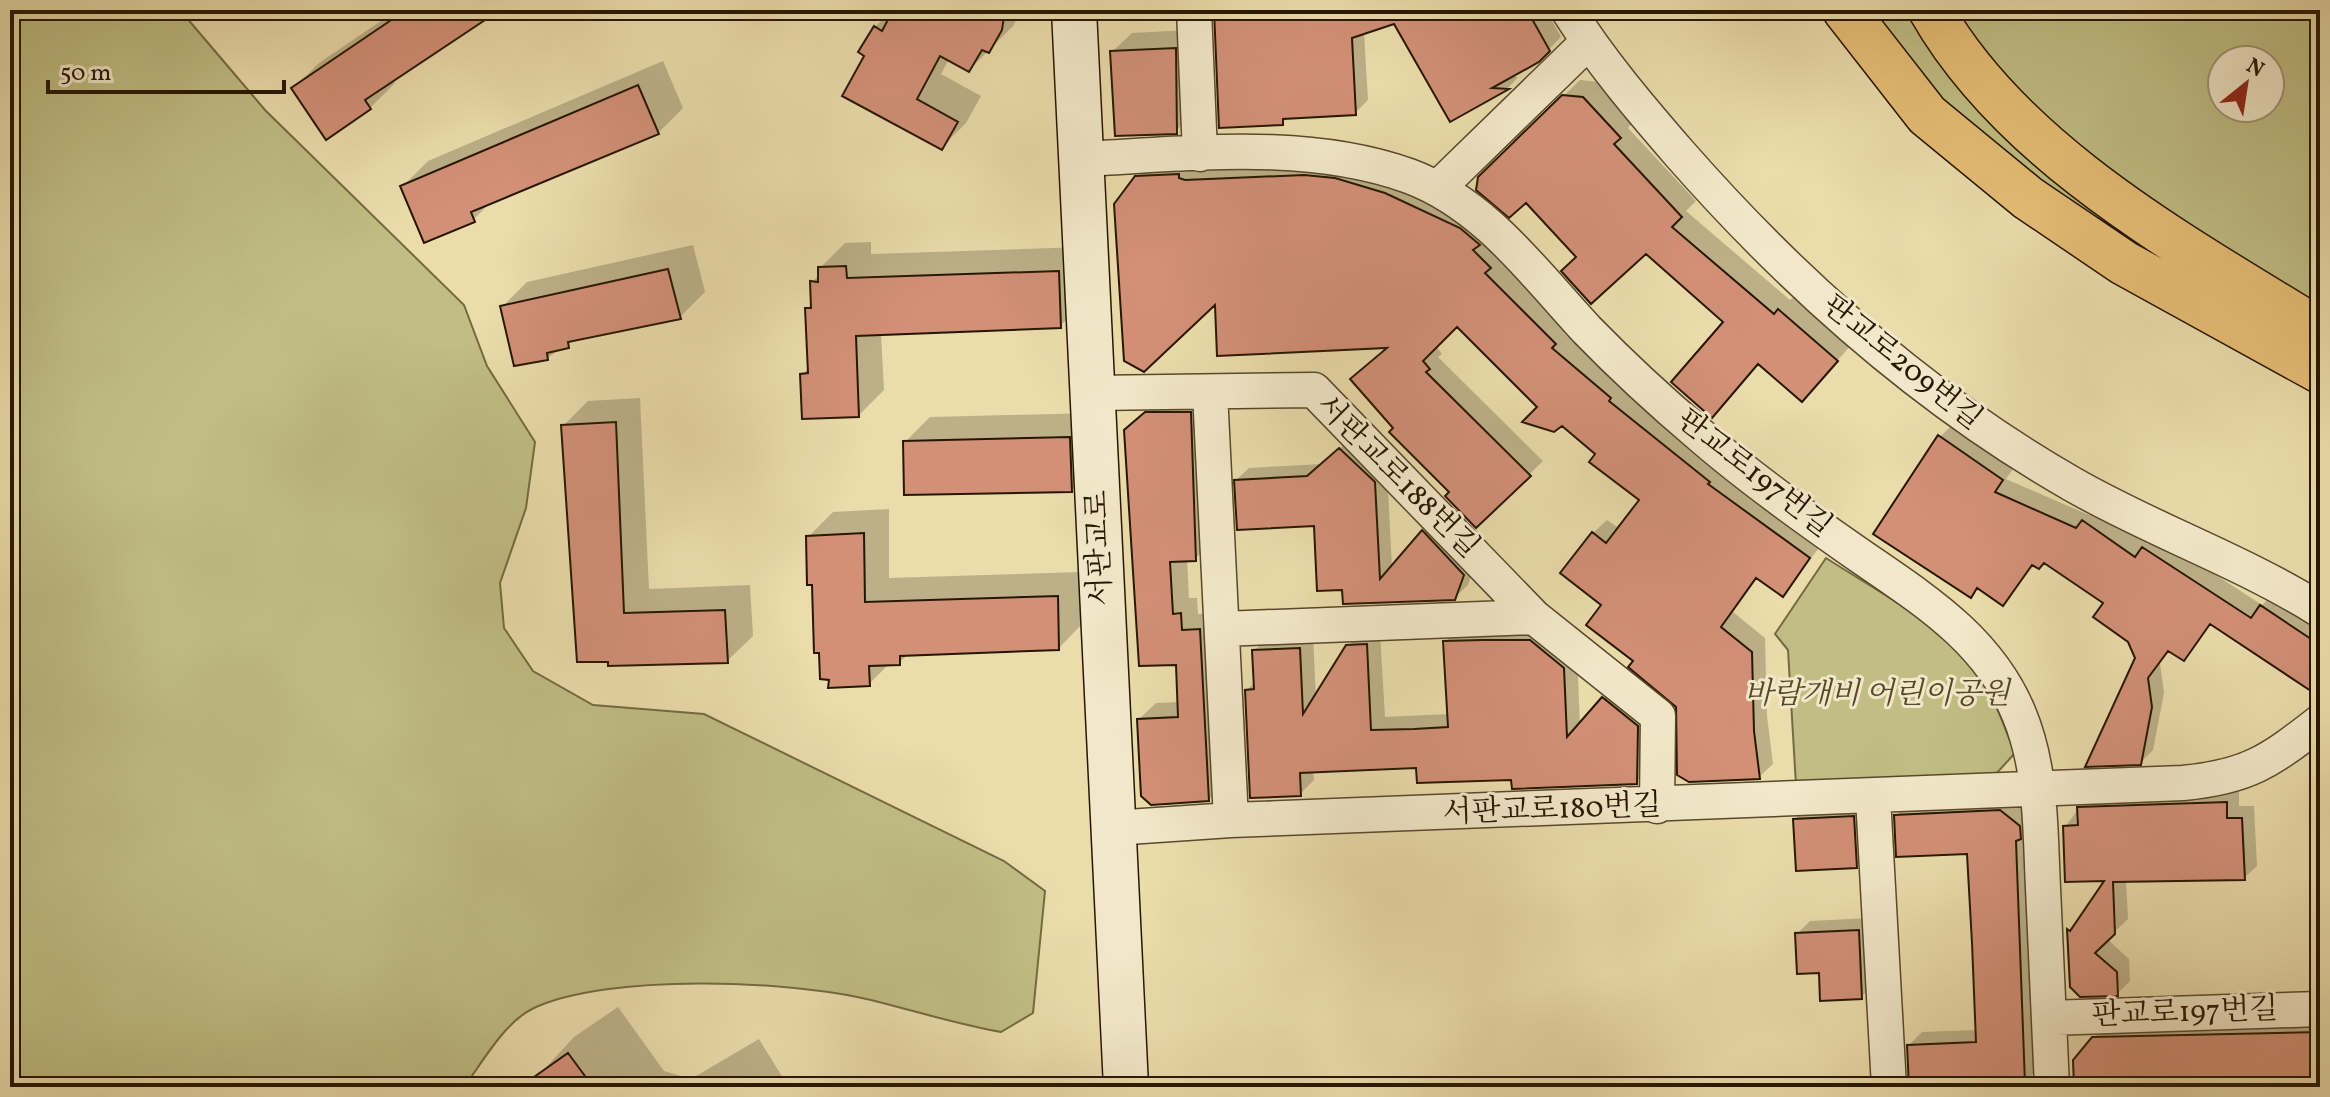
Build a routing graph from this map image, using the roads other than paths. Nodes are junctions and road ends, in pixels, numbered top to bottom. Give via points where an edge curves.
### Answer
1 (1074, 10) edge
2 (1194, 10) edge
3 (1568, 10) edge
4 (1845, 10) edge
5 (1931, 10) edge
6 (1588, 42) junction
7 (1200, 154) junction
8 (1082, 159) junction
9 (1437, 189) junction
10 (2320, 331) edge
11 (2320, 371) edge
12 (1210, 392) junction
13 (1094, 393) junction
14 (2320, 610) edge
15 (1534, 617) junction
16 (1222, 629) junction
17 (2320, 722) edge
18 (2038, 789) junction
19 (1873, 797) junction
20 (1657, 806) junction
21 (1231, 820) junction
22 (1113, 828) junction
23 (2320, 1009) edge
24 (2049, 1018) junction
25 (1126, 1087) edge
26 (1889, 1087) edge
27 (2052, 1087) edge

1 - 8 street, 서판교로
2 - 7 street
3 - 6 street, 판교로209번길
4 - 11 highway via 1927,115 2028,198 2124,263
5 - 10 highway via 2002,104 2097,187
6 - 9 street
6 - 14 street, 판교로209번길 via 1764,245 1835,313 1947,404 2076,486
7 - 8 street, 판교로197번길
7 - 9 street, 판교로197번길 via 1339,158
8 - 13 street, 서판교로
9 - 18 street, 판교로197번길 via 1507,241 1589,332 1697,432 1775,496 1973,639 1997,670 2019,713
12 - 13 street, 서판교로188번길
12 - 15 street, 서판교로188번길 via 1314,390
12 - 16 street
13 - 22 street, 서판교로
15 - 16 street
15 - 20 street, 서판교로188번길 via 1658,716
16 - 21 street
17 - 18 street, 서판교로180번길 via 2276,756 2241,774 2183,783
18 - 19 street, 서판교로180번길
18 - 24 street, 판교로197번길
19 - 20 street, 서판교로180번길
19 - 26 street
20 - 21 street, 서판교로180번길
21 - 22 street, 서판교로180번길
22 - 25 street, 서판교로
23 - 24 street, 판교로197번길
24 - 27 street, 판교로197번길

